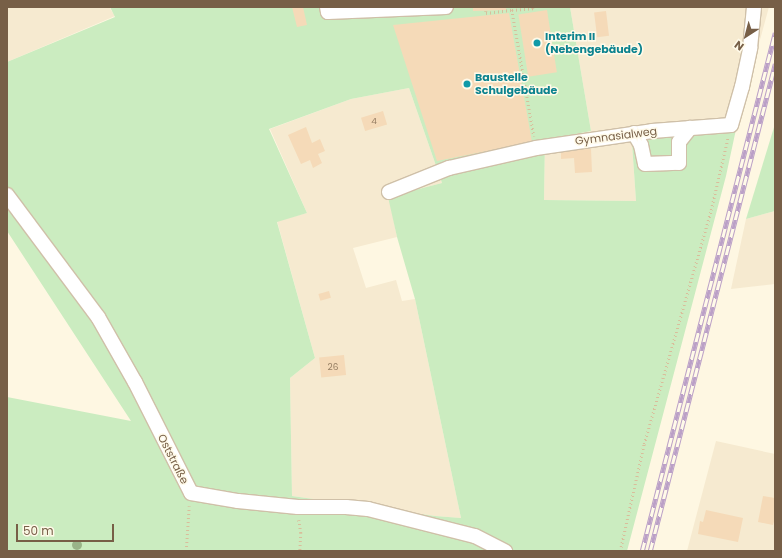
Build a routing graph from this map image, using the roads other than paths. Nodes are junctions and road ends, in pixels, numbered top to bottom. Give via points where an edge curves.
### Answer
1 (327, 7) edge
2 (446, 7) edge
3 (754, 7) edge
4 (690, 128) junction
5 (634, 133) junction
6 (389, 192) dead end
7 (7, 195) edge
8 (505, 551) edge

1 - 2 street via 328,12
3 - 4 street, Gymnasialweg via 749,54 742,88 730,125
4 - 5 street, Gymnasialweg
4 - 5 street via 679,142 679,163 645,164 641,145
5 - 6 street, Gymnasialweg via 536,148 449,168
7 - 8 street, Oststraße via 98,317 135,382 191,493 238,502 368,509 475,536

